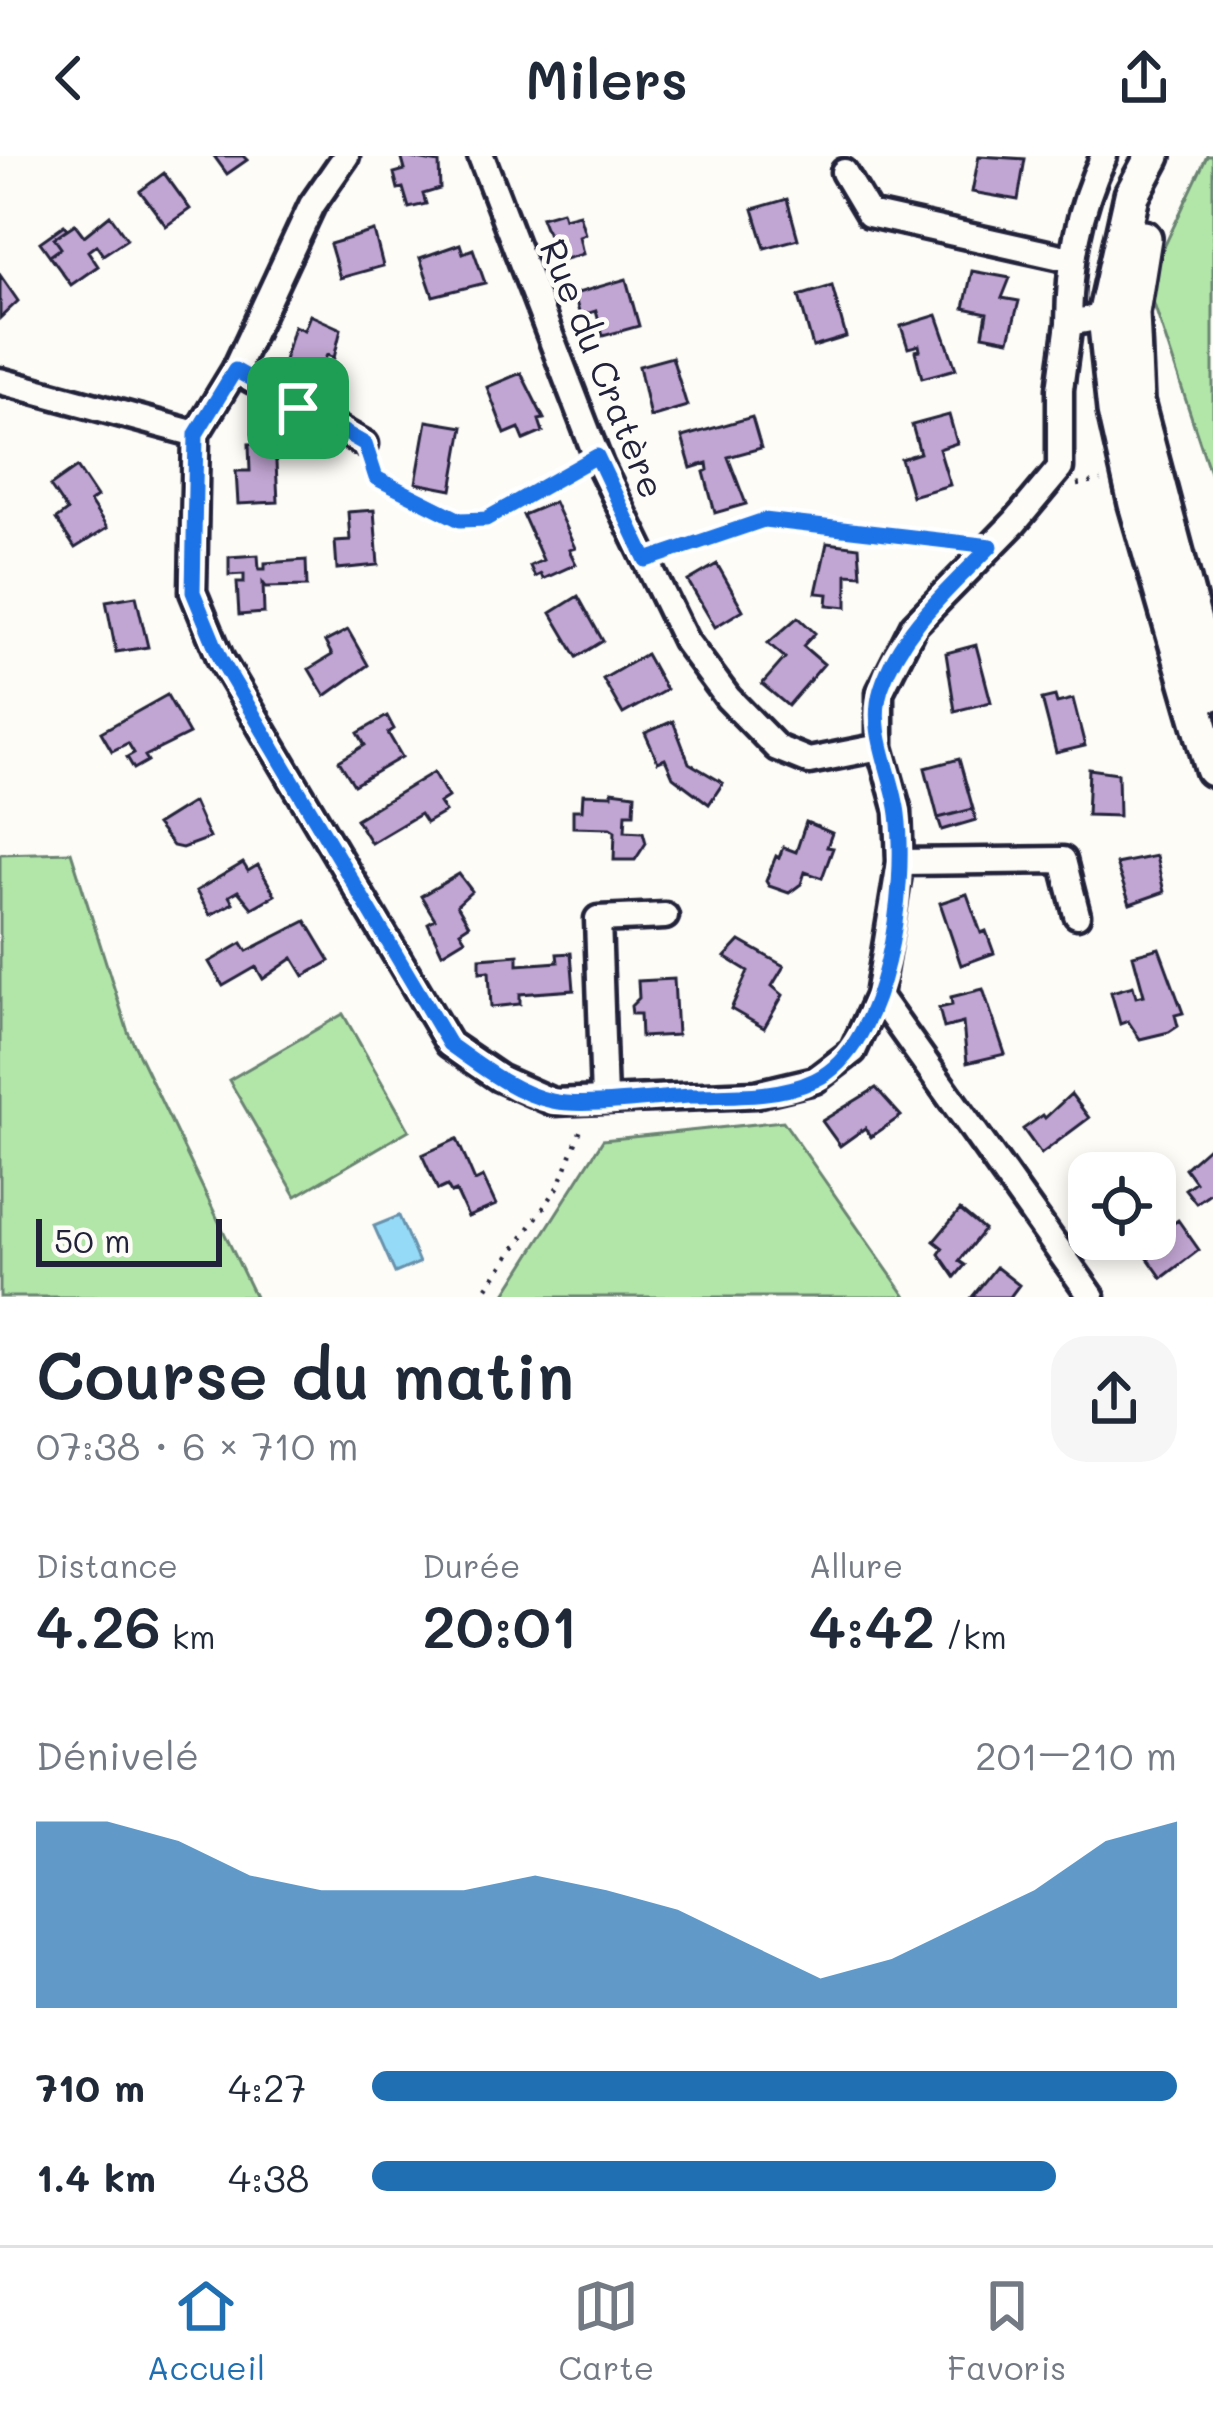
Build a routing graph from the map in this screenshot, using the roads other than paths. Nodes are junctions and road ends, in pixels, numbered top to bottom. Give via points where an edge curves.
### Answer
1 (346, 156) edge
2 (481, 156) edge
3 (1104, 156) edge
4 (1153, 156) edge
5 (1173, 156) edge
6 (844, 172) dead end
7 (1070, 259) junction
8 (1119, 314) junction
9 (1069, 323) junction
10 (235, 370) junction
11 (0, 381) edge
12 (196, 434) junction
13 (365, 444) road end
14 (1213, 693) edge
15 (880, 747) junction
16 (1213, 769) edge
17 (900, 862) junction
18 (1077, 915) dead end
19 (665, 916) dead end
20 (878, 996) junction
21 (596, 1100) junction
22 (1092, 1297) edge

1 - 10 street via 312,206
2 - 15 street, Rue du Cratère via 597,456 685,640 777,748 809,761
3 - 7 street
4 - 8 main road via 1132,196
5 - 8 main road
6 - 7 street via 869,214
7 - 9 street
8 - 9 street
8 - 14 main road
8 - 16 main road via 1115,412
9 - 15 street via 1060,468 914,625 880,692
10 - 12 street
10 - 13 street
11 - 12 street
12 - 21 street via 193,592 221,660 449,1044 553,1102
15 - 17 street via 898,811
17 - 18 street via 1064,860
17 - 20 street
19 - 21 street via 598,919
20 - 21 street via 853,1051 815,1080 756,1094
20 - 22 street

